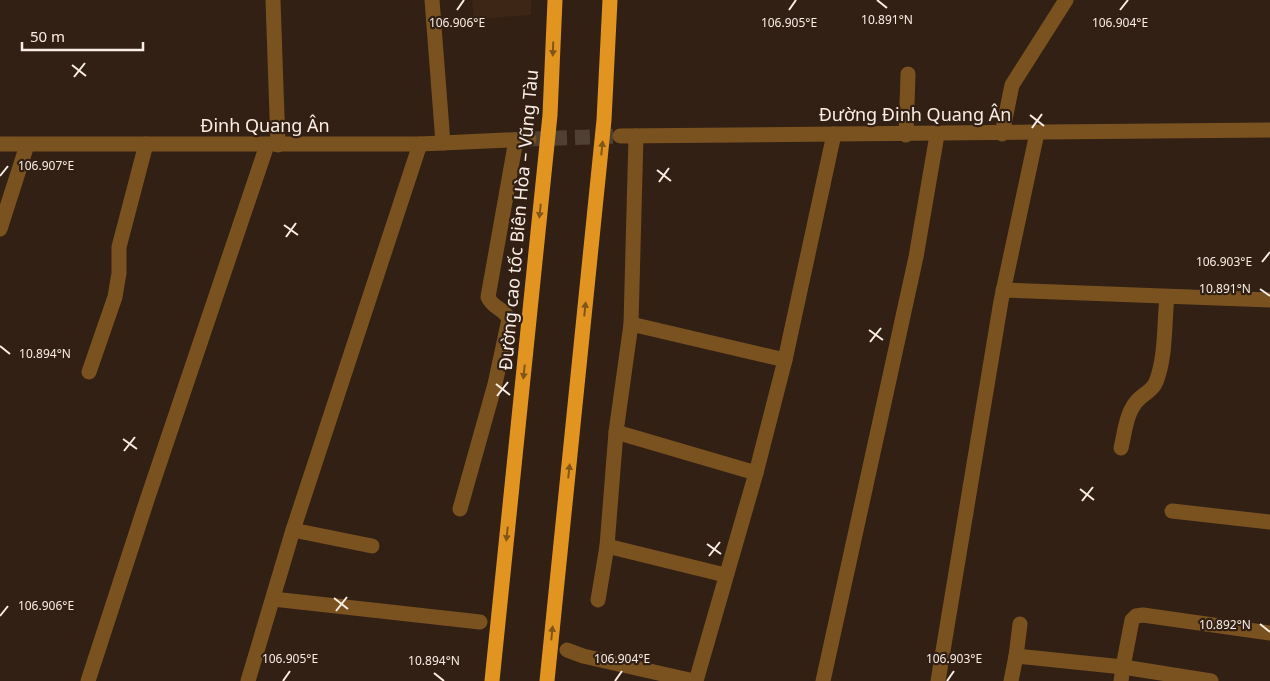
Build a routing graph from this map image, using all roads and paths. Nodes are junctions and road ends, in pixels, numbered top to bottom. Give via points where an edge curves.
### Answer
1 (273, 0) edge
2 (432, 0) edge
3 (555, 0) edge
4 (610, 0) edge
5 (1066, 0) edge
6 (908, 74) dead end
7 (1270, 130) edge
8 (1037, 133) junction
9 (834, 134) junction
10 (1002, 134) junction
11 (906, 135) junction
12 (937, 135) junction
13 (620, 136) tunnel mouth
14 (636, 136) junction
15 (443, 143) junction
16 (0, 144) edge
17 (146, 144) junction
18 (420, 144) junction
19 (27, 145) junction
20 (273, 145) junction
21 (0, 229) edge
22 (1003, 290) junction
23 (1167, 297) junction
24 (1270, 300) edge
25 (631, 324) junction
26 (785, 360) junction
27 (89, 372) dead end
28 (616, 432) junction
29 (1121, 448) dead end
30 (756, 473) junction
31 (460, 509) dead end
32 (1172, 511) dead end
33 (1270, 522) edge
34 (293, 530) junction
35 (372, 546) dead end
36 (607, 546) junction
37 (725, 575) junction
38 (273, 599) junction
39 (598, 600) dead end
40 (480, 622) dead end
41 (1020, 624) dead end
42 (1270, 633) edge
43 (567, 650) dead end
44 (1016, 656) junction
45 (1122, 674) edge
46 (1203, 680) edge
47 (88, 681) edge
48 (248, 681) edge
49 (492, 681) edge
50 (547, 681) edge
51 (695, 681) edge
52 (823, 681) edge
53 (938, 681) edge
54 (1011, 681) edge

1 - 20 street
2 - 15 street
3 -> 49 highway, Đường cao tốc Biên Hòa – Vũng Tàu via 550,115
50 -> 4 highway via 604,120
5 - 10 street via 1012,85
6 - 11 street
7 - 8 street, Đường Đinh Quang Ân
8 - 10 street, Đường Đinh Quang Ân
8 - 22 street
9 - 11 street, Đường Đinh Quang Ân
9 - 14 street, Đường Đinh Quang Ân
9 - 26 street
10 - 12 street, Đường Đinh Quang Ân
11 - 12 street, Đường Đinh Quang Ân
12 - 52 street via 916,257
13 - 14 street, Đường Đinh Quang Ân
14 - 25 street
15 - 18 street, Đinh Quang Ân
15 - 31 street, Đinh Quang Ân via 523,139 488,297 490,303 509,319 495,384
16 - 19 street, Đinh Quang Ân
17 - 19 street, Đinh Quang Ân
17 - 20 street, Đinh Quang Ân
17 - 27 street via 119,247 118,284
18 - 20 street, Đinh Quang Ân
18 - 34 street
19 - 21 street
20 - 47 street via 146,503
22 - 23 street
22 - 53 street
23 - 24 street
23 - 29 street via 1156,381 1128,417
25 - 26 street
25 - 28 street
26 - 30 street
28 - 30 street
28 - 36 street
30 - 37 street
32 - 33 street
34 - 35 street
34 - 38 street
36 - 37 street
36 - 39 street
37 - 51 street
38 - 40 street
38 - 48 street
41 - 44 street
42 - 45 street via 1136,616 1132,620
43 - 51 street
44 - 45 street
44 - 54 street
45 - 46 street

